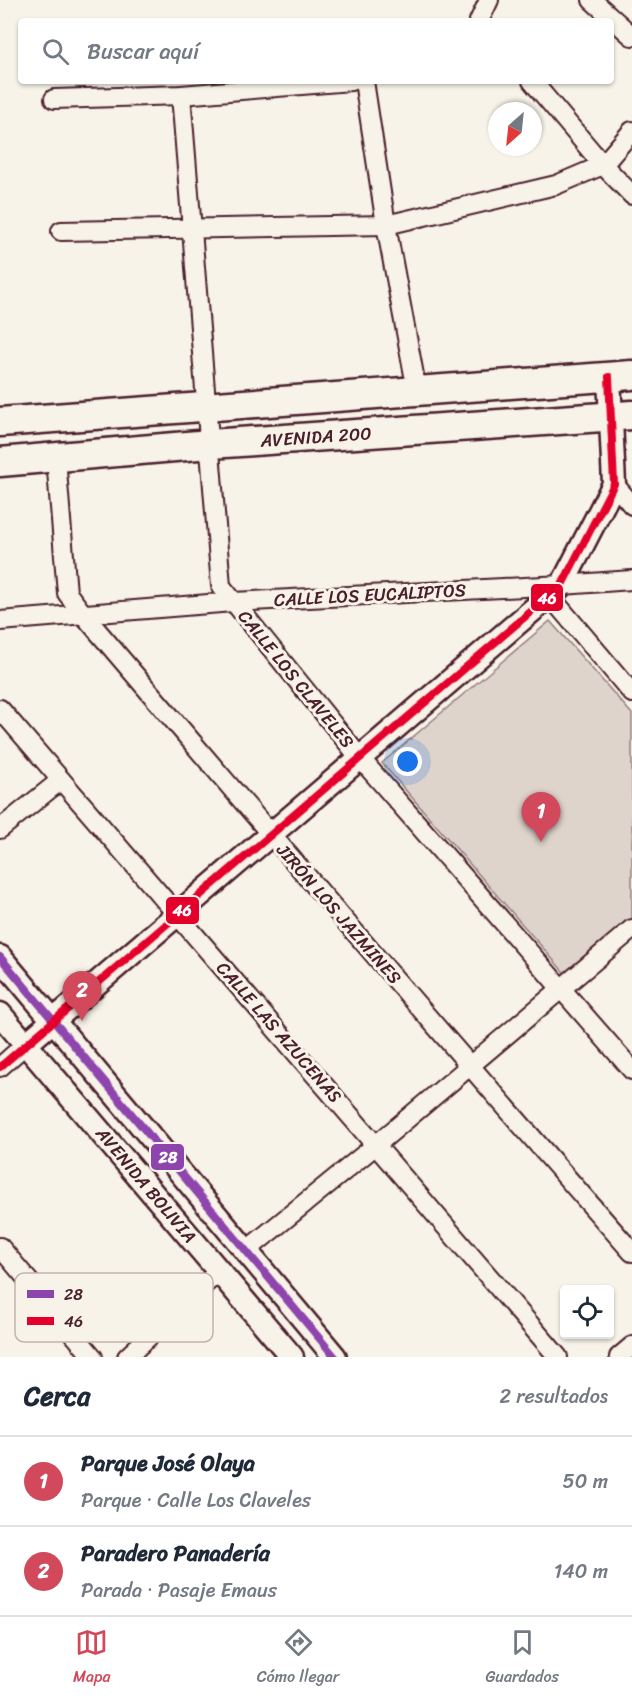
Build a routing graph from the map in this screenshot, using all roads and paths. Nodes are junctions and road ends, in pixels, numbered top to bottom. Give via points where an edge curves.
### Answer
1 (489, 0) edge
2 (592, 0) edge
3 (481, 18) edge
4 (612, 18) edge
5 (614, 20) edge
6 (632, 36) edge
7 (315, 84) edge
8 (364, 84) edge
9 (535, 84) edge
10 (181, 95) junction
11 (54, 99) dead end
12 (632, 131) edge
13 (603, 165) junction
14 (632, 195) edge
15 (386, 225) junction
16 (192, 229) junction
17 (61, 231) dead end
18 (620, 376) edge
19 (417, 391) junction
20 (207, 407) junction
21 (621, 416) edge
22 (0, 422) edge
23 (210, 444) junction
24 (56, 458) junction
25 (0, 462) edge
26 (614, 484) junction
27 (632, 505) edge
28 (632, 580) edge
29 (556, 591) junction
30 (233, 602) junction
31 (83, 615) junction
32 (0, 621) edge
33 (632, 693) edge
34 (0, 708) edge
35 (360, 758) junction
36 (61, 780) junction
37 (0, 829) edge
38 (271, 835) junction
39 (177, 915) junction
40 (632, 929) edge
41 (0, 957) edge
42 (562, 988) junction
43 (0, 1014) edge
44 (53, 1021) junction
45 (26, 1044) junction
46 (469, 1066) junction
47 (0, 1067) edge
48 (632, 1070) edge
49 (376, 1145) junction
50 (0, 1247) edge
51 (246, 1251) junction
52 (632, 1252) edge
53 (219, 1271) junction
54 (22, 1273) edge
55 (213, 1277) edge
56 (80, 1342) edge
57 (143, 1342) edge
58 (632, 1346) edge
59 (93, 1357) edge
60 (127, 1357) edge
61 (292, 1357) edge
62 (335, 1357) edge
63 (558, 1357) edge
64 (619, 1357) edge

1 - 3 street
2 - 4 street
5 - 6 street
7 - 10 street
8 - 15 street
9 - 13 street
10 - 11 street
10 - 16 street, CALLE LOS CLAVELES
12 - 13 street
13 - 14 street
13 - 15 street via 556,185
15 - 16 street
15 - 19 street
16 - 17 street
16 - 20 street, CALLE LOS CLAVELES
18 - 19 main road
18 - 21 street
19 - 20 main road
20 - 22 main road
20 - 23 street, CALLE LOS CLAVELES
21 - 23 main road, AVENIDA 200
21 - 26 street
23 - 24 main road, AVENIDA 200
23 - 30 street, CALLE LOS CLAVELES via 221,586
24 - 25 main road, AVENIDA 200
24 - 31 street, JIRÓN LOS JAZMINES via 67,593
26 - 27 street
26 - 29 street
28 - 29 street, CALLE LOS EUCALIPTOS
29 - 30 street, CALLE LOS EUCALIPTOS
29 - 33 street
29 - 35 street
30 - 31 street, CALLE LOS EUCALIPTOS
30 - 35 street, CALLE LOS CLAVELES
31 - 32 street, CALLE LOS EUCALIPTOS
31 - 38 street, JIRÓN LOS JAZMINES
34 - 36 street, CALLE LAS AZUCENAS
35 - 38 street
35 - 42 street, CALLE LOS CLAVELES
36 - 37 street
36 - 39 street, CALLE LAS AZUCENAS
38 - 39 street
38 - 46 street, JIRÓN LOS JAZMINES
39 - 44 street
39 - 49 street, CALLE LAS AZUCENAS
40 - 42 street
41 - 44 street, AVENIDA BOLIVIA
42 - 46 street
42 - 48 street, CALLE LOS CLAVELES
43 - 45 street, AVENIDA BOLIVIA
44 - 45 street
44 - 51 street, AVENIDA BOLIVIA
45 - 47 street
45 - 53 street, AVENIDA BOLIVIA
46 - 49 street
46 - 52 street, JIRÓN LOS JAZMINES
49 - 51 street
49 - 63 street, CALLE LAS AZUCENAS
50 - 54 street
51 - 62 street, AVENIDA BOLIVIA
53 - 55 street
53 - 61 street, AVENIDA BOLIVIA
56 - 59 street
57 - 60 street
58 - 64 street

